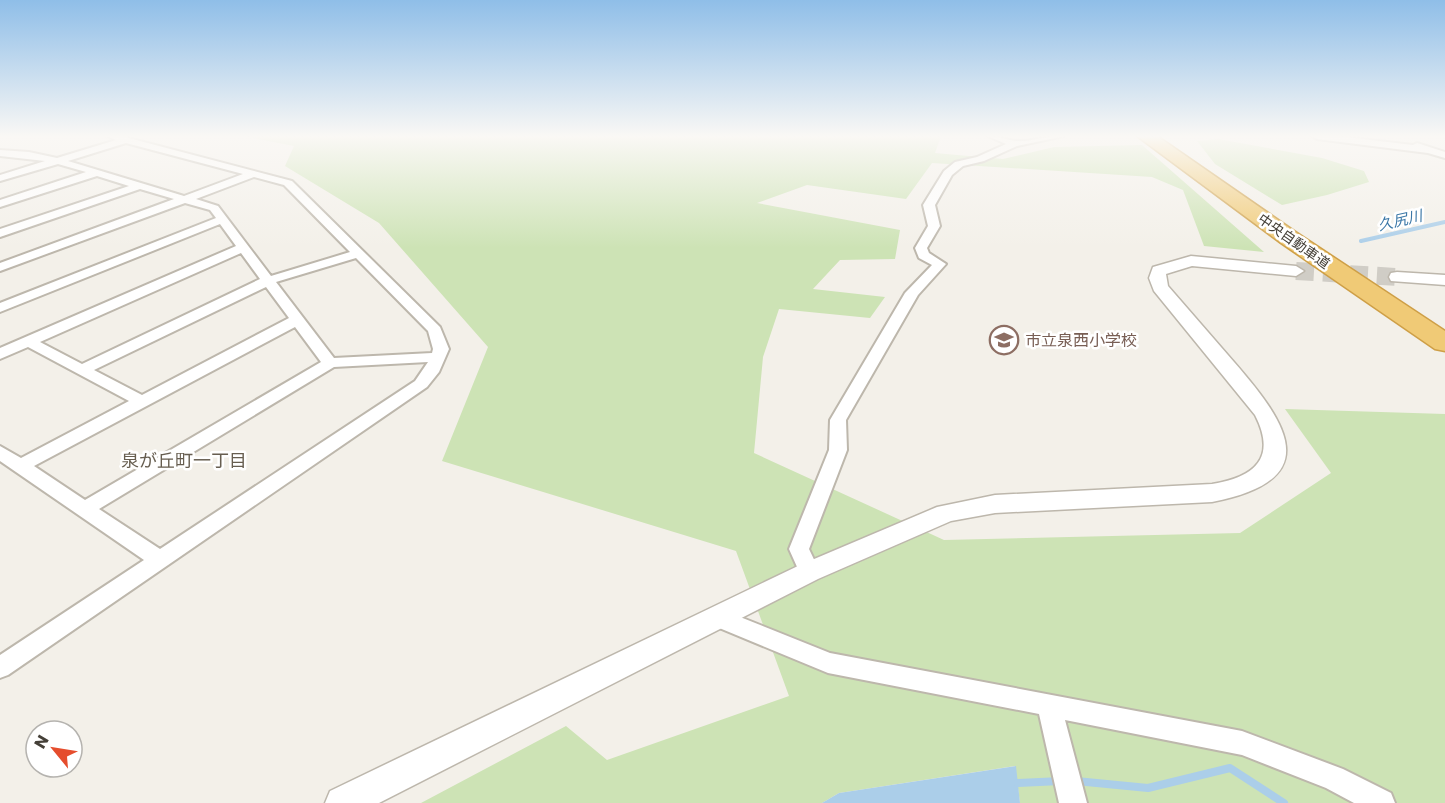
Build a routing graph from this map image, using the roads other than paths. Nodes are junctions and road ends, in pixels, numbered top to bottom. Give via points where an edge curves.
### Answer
1 (15, 173) edge
2 (93, 173) edge
3 (103, 173) edge
4 (255, 173) edge
5 (258, 173) edge
6 (948, 173) edge
7 (1199, 173) edge
8 (1216, 173) edge
9 (0, 178) edge
10 (141, 185) junction
11 (188, 198) junction
12 (0, 204) edge
13 (223, 219) junction
14 (0, 233) edge
15 (243, 248) junction
16 (360, 253) junction
17 (0, 267) edge
18 (1296, 271) tunnel mouth
19 (1397, 277) tunnel mouth
20 (1445, 280) edge
21 (267, 281) junction
22 (0, 308) edge
23 (297, 320) junction
24 (1445, 327) edge
25 (29, 342) junction
26 (1445, 343) edge
27 (0, 354) edge
28 (438, 357) junction
29 (330, 363) junction
30 (82, 370) junction
31 (141, 401) junction
32 (0, 452) edge
33 (20, 466) junction
34 (84, 509) junction
35 (159, 559) junction
36 (809, 572) junction
37 (720, 618) junction
38 (0, 668) edge
39 (1049, 705) junction
40 (342, 803) edge
41 (1073, 803) edge
42 (1381, 803) edge

1 - 9 street
2 - 12 street
3 - 10 street
4 - 11 street
5 - 16 street via 288,183
6 - 36 street via 929,205 934,226 921,248 922,255 940,264 912,293 838,420 838,450 799,549
7 - 26 highway, 中央自動車道
8 - 24 highway, 中央自動車道
10 - 11 street
10 - 14 street
11 - 13 street via 214,208
11 - 17 street
13 - 15 street
13 - 22 street
15 - 21 street
15 - 25 street
16 - 21 street
16 - 28 street via 435,330 441,349
18 - 36 street via 1191,261 1168,267 1157,278 1160,287 1265,415 1276,450 1269,467 1243,485 1212,493 995,504 946,513
19 - 20 street
21 - 23 street
21 - 30 street
23 - 29 street
23 - 31 street
25 - 27 street
25 - 30 street
28 - 29 street
28 - 35 street via 421,384
29 - 34 street
30 - 31 street
31 - 33 street
32 - 33 street
33 - 34 street
34 - 35 street
35 - 38 street
36 - 37 street
37 - 39 street via 828,663
37 - 40 street
39 - 41 street
39 - 42 street via 1242,742 1334,778

